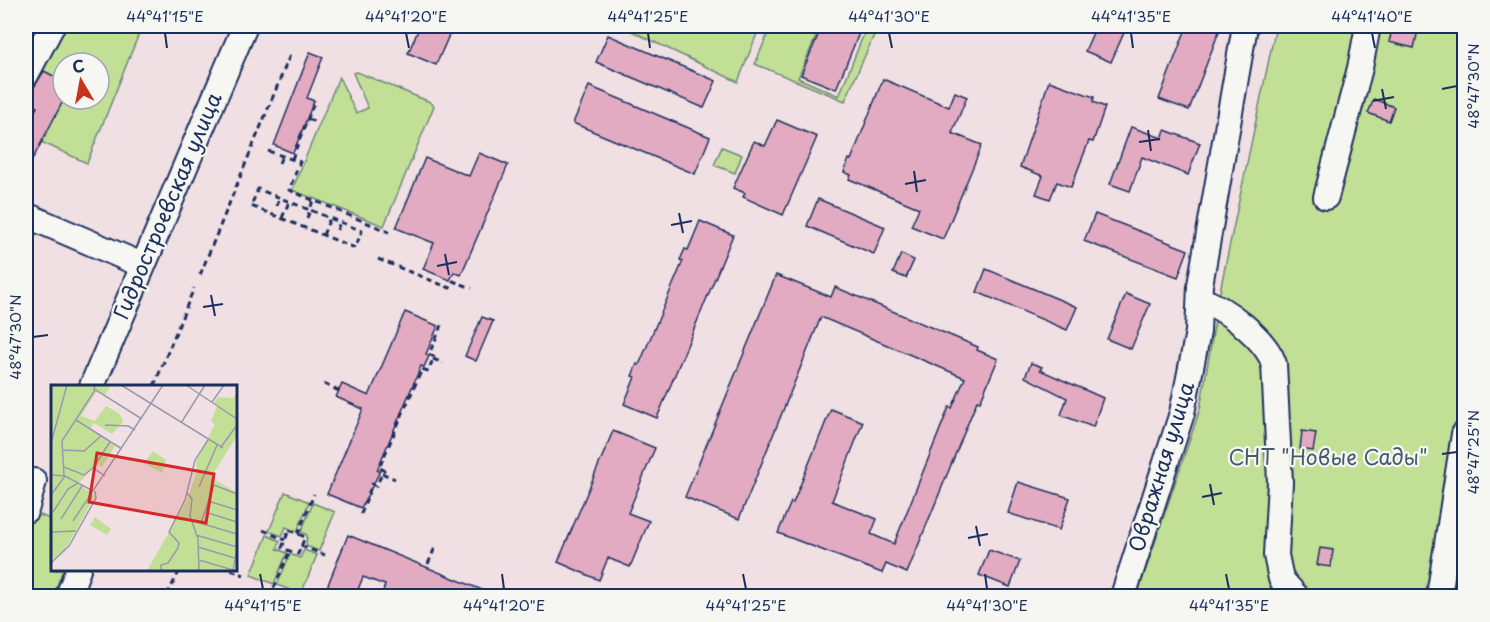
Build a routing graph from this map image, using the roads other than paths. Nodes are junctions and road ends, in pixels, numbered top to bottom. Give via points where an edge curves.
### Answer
1 (52, 26) edge
2 (245, 26) edge
3 (1245, 26) edge
4 (1368, 26) edge
5 (26, 75) edge
6 (1326, 197) dead end
7 (26, 215) edge
8 (142, 265) junction
9 (1201, 300) junction
10 (93, 385) edge
11 (1464, 434) edge
12 (37, 479) edge
13 (1460, 492) edge
14 (26, 510) edge
15 (78, 571) edge
16 (68, 597) edge
17 (1123, 597) edge
18 (1296, 597) edge
19 (1439, 597) edge

1 - 5 street
2 - 8 street, Гидростроевская улица
3 - 9 street, Овражная улица via 1200,285
4 - 6 street
7 - 8 street
8 - 10 street, Гидростроевская улица
9 - 17 street, Овражная улица via 1182,413
9 - 18 street via 1214,304 1254,335 1266,347 1274,364 1280,482 1276,555 1281,579
11 - 13 street
12 - 14 street
13 - 19 street
15 - 16 street

